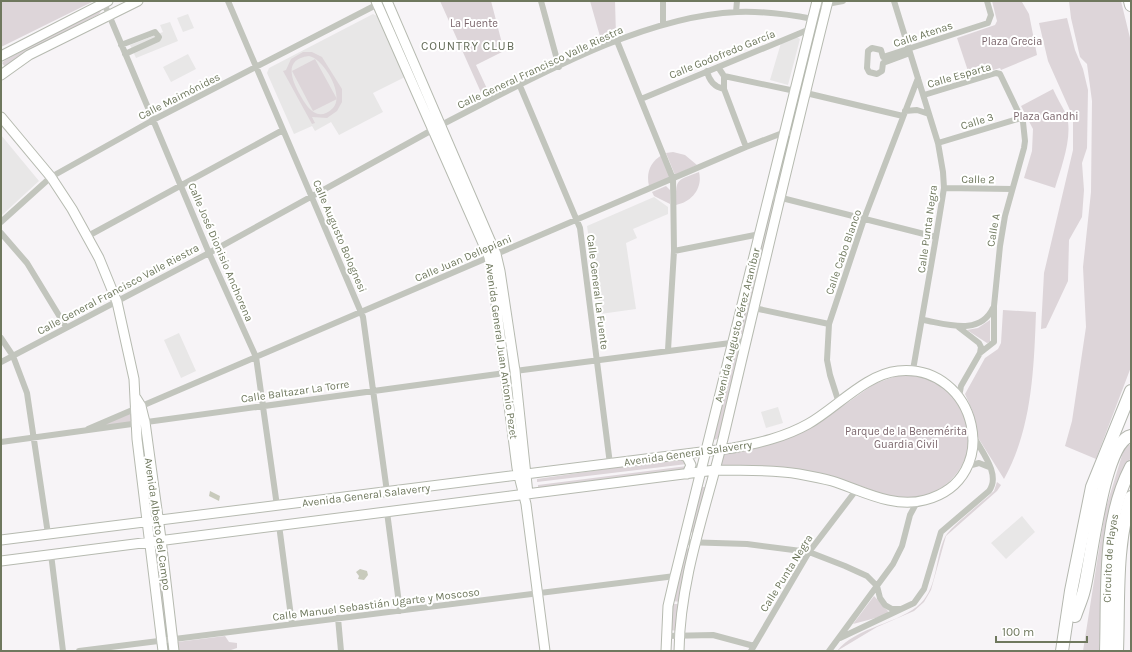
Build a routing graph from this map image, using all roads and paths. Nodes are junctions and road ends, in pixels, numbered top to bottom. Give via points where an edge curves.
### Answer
1 (138, 1) edge
2 (228, 1) edge
3 (387, 1) edge
4 (541, 1) edge
5 (663, 1) edge
6 (737, 1) edge
7 (843, 1) edge
8 (894, 1) edge
9 (987, 1) edge
10 (1130, 1) edge
11 (106, 2) edge
12 (377, 2) edge
13 (828, 3) edge
14 (816, 4) edge
15 (1131, 5) edge
16 (736, 12) junction
17 (109, 16) junction
18 (811, 24) junction
19 (663, 25) junction
20 (617, 41) junction
21 (121, 45) junction
22 (910, 51) junction
23 (125, 54) junction
24 (3, 56) edge
25 (718, 66) junction
26 (559, 67) junction
27 (5, 68) edge
28 (256, 68) junction
29 (707, 71) junction
30 (1000, 74) joint
31 (1, 75) edge
32 (724, 76) junction
33 (918, 78) junction
34 (520, 86) junction
35 (724, 89) junction
36 (795, 91) junction
37 (806, 93) junction
38 (924, 96) junction
39 (641, 99) junction
40 (904, 113) junction
41 (929, 114) junction
42 (1, 117) edge
43 (1021, 118) junction
44 (153, 120) junction
45 (438, 127) junction
46 (283, 130) junction
47 (785, 132) junction
48 (796, 134) junction
49 (938, 143) junction
50 (746, 147) junction
51 (51, 177) junction
52 (673, 179) junction
53 (182, 186) junction
54 (944, 188) junction
55 (1012, 189) junction
56 (770, 195) junction
57 (312, 196) junction
58 (780, 199) junction
59 (864, 220) junction
60 (577, 221) junction
61 (1, 222) edge
62 (1, 233) edge
63 (760, 234) junction
64 (88, 236) junction
65 (936, 237) junction
66 (674, 251) junction
67 (209, 252) junction
68 (492, 256) junction
69 (754, 259) junction
70 (765, 261) junction
71 (117, 302) junction
72 (994, 306) junction
73 (754, 308) junction
74 (361, 312) junction
75 (923, 320) junction
76 (829, 324) junction
77 (957, 326) junction
78 (66, 327) junction
79 (1, 338) edge
80 (734, 341) junction
81 (746, 341) junction
82 (668, 350) junction
83 (980, 353) junction
84 (12, 356) junction
85 (256, 357) junction
86 (597, 361) junction
87 (1, 362) edge
88 (913, 370) junction
89 (515, 371) junction
90 (505, 373) junction
91 (373, 391) junction
92 (958, 391) junction
93 (1131, 391) edge
94 (839, 402) junction
95 (138, 405) junction
96 (264, 406) junction
97 (1131, 411) edge
98 (140, 422) junction
99 (88, 430) junction
100 (1131, 436) edge
101 (33, 437) junction
102 (974, 437) junction
103 (1, 442) edge
104 (720, 450) junction
105 (706, 452) junction
106 (682, 455) junction
107 (610, 464) junction
108 (968, 466) junction
109 (990, 468) junction
110 (1131, 468) edge
111 (715, 470) junction
112 (701, 472) junction
113 (687, 474) junction
114 (523, 475) junction
115 (857, 489) junction
116 (387, 492) junction
117 (526, 494) junction
118 (1131, 497) edge
119 (917, 502) junction
120 (904, 503) junction
121 (277, 506) junction
122 (387, 512) junction
123 (910, 515) junction
124 (159, 521) junction
125 (147, 522) junction
126 (279, 525) junction
127 (48, 534) junction
128 (1, 540) edge
129 (161, 540) junction
130 (149, 541) junction
131 (684, 542) junction
132 (696, 542) junction
133 (809, 552) junction
134 (51, 554) junction
135 (1, 561) edge
136 (675, 576) junction
137 (877, 586) junction
138 (538, 593) junction
139 (904, 609) junction
140 (400, 611) junction
141 (1075, 616) junction
142 (338, 618) junction
143 (292, 624) junction
144 (679, 635) junction
145 (666, 636) junction
146 (840, 638) junction
147 (173, 639) junction
148 (162, 641) junction
149 (752, 648) edge
150 (63, 651) edge
151 (79, 651) edge
152 (163, 651) edge
153 (174, 651) edge
154 (341, 651) edge
155 (545, 651) edge
156 (666, 651) edge
157 (679, 651) edge
158 (829, 651) edge
159 (1062, 651) edge
160 (1066, 651) edge
161 (1106, 651) edge
162 (1117, 651) edge

1 - 17 main road
2 - 28 street, Calle Augusto Bolognesi
3 - 45 main road, Avenida General Juan Antonio Pezet
4 - 26 street
5 - 19 street
6 - 16 street
7 - 13 street
8 - 22 street, Calle Punta Negra
9 - 22 street, Calle Atenas via 990,21
10 - 15 highway
11 - 17 street, Calle José Dionisio Anchorena
11 - 24 main road
12 - 28 street, Calle Maimónides
12 - 45 main road, Avenida General Juan Antonio Pezet
13 - 14 street
13 - 37 main road, Avenida Augusto Pérez Araníbar
14 - 18 main road, Avenida Augusto Pérez Araníbar
16 - 18 street, Calle General Francisco Valle Riestra via 778,13
16 - 19 street, Calle General Francisco Valle Riestra via 707,15
17 - 21 street, Calle José Dionisio Anchorena
17 - 27 main road
18 - 25 street, Calle Godofredo García
18 - 36 main road, Avenida Augusto Pérez Araníbar
19 - 20 street, Calle General Francisco Valle Riestra
20 - 26 street, Calle General Francisco Valle Riestra
20 - 39 street
21 - 23 street, Calle José Dionisio Anchorena
21 - 23 street via 155,32 159,37 158,40
22 - 22 street, Calle Atenas via 883,57 881,50 872,48 868,51 866,68 869,72 877,74 882,71 883,63
22 - 33 street, Calle Punta Negra
23 - 44 street, Calle José Dionisio Anchorena
25 - 29 street, Calle Godofredo García
25 - 32 street
26 - 34 street, Calle General Francisco Valle Riestra
27 - 31 main road
28 - 44 street, Calle Maimónides
28 - 46 street, Calle Augusto Bolognesi
29 - 35 street via 713,85
29 - 39 street, Calle Godofredo García
30 - 38 street, Calle Esparta via 996,73
30 - 43 street, Calle A
32 - 35 street
32 - 36 street
33 - 38 street, Calle Punta Negra
33 - 40 street, Calle Cabo Blanco
34 - 45 street, Calle General Francisco Valle Riestra
34 - 60 street, Calle General La Fuente
35 - 50 street
36 - 47 main road, Avenida Augusto Pérez Araníbar
37 - 40 street
37 - 48 main road, Avenida Augusto Pérez Araníbar
38 - 41 street, Calle Punta Negra
39 - 52 street
40 - 41 street via 917,110
40 - 59 street, Calle Cabo Blanco
41 - 49 street, Calle Punta Negra
42 - 51 main road, Avenida Alberto del Campo
43 - 49 street, Calle 3
43 - 55 street, Calle A via 1025,132 1024,148
44 - 51 street, Calle Maimónides
44 - 53 street, Calle José Dionisio Anchorena
45 - 57 street, Calle General Francisco Valle Riestra
45 - 68 main road, Avenida General Juan Antonio Pezet
46 - 53 street
46 - 57 street, Calle Augusto Bolognesi
47 - 48 street
47 - 50 street, Calle Juan Dellepiani
47 - 56 main road, Avenida Augusto Pérez Araníbar
48 - 58 main road, Avenida Augusto Pérez Araníbar
49 - 54 street, Calle Punta Negra
50 - 52 street, Calle Juan Dellepiani
51 - 61 street, Calle Maimónides
51 - 64 main road, Avenida Alberto del Campo
52 - 60 street, Calle Juan Dellepiani
52 - 66 street
53 - 64 street
53 - 67 street, Calle José Dionisio Anchorena
54 - 55 street, Calle 2
54 - 65 street, Calle Punta Negra
55 - 72 street, Calle A via 1000,246
56 - 58 street
56 - 63 main road, Avenida Augusto Pérez Araníbar
57 - 67 street, Calle General Francisco Valle Riestra
57 - 74 street, Calle Augusto Bolognesi
58 - 59 street
58 - 70 main road, Avenida Augusto Pérez Araníbar
59 - 65 street
59 - 76 street, Calle Cabo Blanco
60 - 68 street, Calle Juan Dellepiani
60 - 86 street, Calle General La Fuente
62 - 78 street via 27,263
63 - 66 street
63 - 69 main road, Avenida Augusto Pérez Araníbar
64 - 71 main road, Avenida Alberto del Campo
65 - 75 street, Calle Punta Negra
66 - 82 street
67 - 71 street, Calle General Francisco Valle Riestra
67 - 85 street, Calle José Dionisio Anchorena
68 - 74 street, Calle Juan Dellepiani
68 - 89 main road, Avenida General Juan Antonio Pezet via 500,271
68 - 90 main road, Avenida General Juan Antonio Pezet
69 - 70 main road
69 - 80 main road, Avenida Augusto Pérez Araníbar
70 - 73 main road, Avenida Augusto Pérez Araníbar
71 - 78 street, Calle General Francisco Valle Riestra
71 - 95 main road, Avenida Alberto del Campo
72 - 77 street via 987,318 974,326
72 - 83 street, Calle A via 994,342
73 - 76 street
73 - 81 main road, Avenida Augusto Pérez Araníbar
74 - 85 street, Calle Juan Dellepiani
74 - 91 street, Calle Augusto Bolognesi
75 - 77 street
75 - 88 street, Calle Punta Negra
76 - 94 street, Calle Cabo Blanco via 827,360
77 - 83 street via 979,343
78 - 84 street, Calle General Francisco Valle Riestra
79 - 84 street
80 - 81 street
80 - 82 street
80 - 105 main road, Avenida Augusto Pérez Araníbar
81 - 104 main road, Avenida Augusto Pérez Araníbar
82 - 86 street
83 - 92 street, Calle A
84 - 87 street, Calle General Francisco Valle Riestra
84 - 101 street via 27,393
85 - 95 street, Calle Juan Dellepiani
85 - 96 street, Calle José Dionisio Anchorena
86 - 89 street
86 - 107 street, Calle General La Fuente
88 - 92 main road, Avenida General Salaverry via 938,378
88 - 94 main road, Avenida General Salaverry via 881,375
89 - 114 main road, Avenida General Juan Antonio Pezet
90 - 91 street, Calle Baltazar La Torre
90 - 114 main road, Avenida General Juan Antonio Pezet
91 - 96 street, Calle Baltazar La Torre
91 - 116 street, Calle Augusto Bolognesi
92 - 102 main road, Avenida General Salaverry via 969,415
93 - 159 highway via 1092,487
94 - 104 main road, Avenida General Salaverry via 808,424 783,435 750,445
95 - 98 main road, Avenida Alberto del Campo
95 - 99 street, Calle Baltazar La Torre
96 - 98 street, Calle Baltazar La Torre
96 - 121 street, Calle José Dionisio Anchorena
97 - 141 highway via 1099,483
98 - 99 street, Calle Baltazar La Torre
98 - 124 main road, Avenida Alberto del Campo
98 - 125 main road, Avenida Alberto del Campo
99 - 101 street, Calle Baltazar La Torre
100 - 141 highway via 1124,440 1118,450 1103,490 1084,590
101 - 103 street, Calle Baltazar La Torre
101 - 127 street
102 - 108 main road, Avenida General Salaverry
102 - 109 street
104 - 105 main road, Avenida General Salaverry
104 - 111 main road, Avenida Augusto Pérez Araníbar
105 - 106 main road, Avenida General Salaverry
105 - 112 main road, Avenida Augusto Pérez Araníbar
106 - 107 main road, Avenida General Salaverry
106 - 113 main road via 687,457 691,465
107 - 114 main road, Avenida General Salaverry
108 - 109 street via 981,463
108 - 119 main road, Avenida General Salaverry via 950,488 932,498
109 - 139 street via 994,480 991,488 941,532 921,595
110 - 161 highway, Circuito de Playas via 1119,497 1112,525
111 - 112 main road, Avenida General Salaverry
111 - 115 main road, Avenida General Salaverry via 771,470
111 - 132 main road, Avenida Augusto Pérez Araníbar
112 - 113 main road, Avenida General Salaverry
112 - 131 main road, Avenida Augusto Pérez Araníbar
113 - 117 main road, Avenida General Salaverry
114 - 116 main road, Avenida General Salaverry
114 - 117 main road, Avenida General Juan Antonio Pezet
115 - 120 main road, Avenida General Salaverry
115 - 133 street, Calle Punta Negra
116 - 121 main road, Avenida General Salaverry
117 - 122 main road, Avenida General Salaverry
117 - 138 main road, Avenida General Juan Antonio Pezet
118 - 162 highway, Circuito de Playas via 1120,554
119 - 120 main road, Avenida General Salaverry
119 - 123 street
120 - 123 street
121 - 124 main road, Avenida General Salaverry
122 - 126 main road, Avenida General Salaverry
122 - 140 street
123 - 137 street via 902,546
124 - 125 main road, Avenida General Salaverry
124 - 129 main road, Avenida Alberto del Campo
125 - 127 main road, Avenida General Salaverry
125 - 130 main road, Avenida Alberto del Campo
126 - 129 main road, Avenida General Salaverry
126 - 143 street
127 - 128 main road, Avenida General Salaverry
129 - 130 main road, Avenida General Salaverry
129 - 147 main road, Avenida Alberto del Campo
130 - 134 main road, Avenida General Salaverry
130 - 148 main road, Avenida Alberto del Campo
131 - 132 street
131 - 136 main road, Avenida Augusto Pérez Araníbar
132 - 133 street via 747,544
132 - 144 main road, Avenida Augusto Pérez Araníbar via 682,605
133 - 137 street via 854,569 867,576
133 - 149 street, Calle Punta Negra
134 - 135 main road, Avenida General Salaverry
134 - 150 street
136 - 138 street, Calle Manuel Sebastián Ugarte y Moscoso
136 - 145 main road, Avenida Augusto Pérez Araníbar via 668,606
137 - 139 street via 880,598 887,606
137 - 146 street
138 - 140 street, Calle Manuel Sebastián Ugarte y Moscoso
138 - 155 main road, Avenida General Juan Antonio Pezet
139 - 146 street
140 - 142 street, Calle Manuel Sebastián Ugarte y Moscoso
141 - 160 highway
142 - 143 street, Calle Manuel Sebastián Ugarte y Moscoso
142 - 154 street
143 - 147 street, Calle Manuel Sebastián Ugarte y Moscoso
144 - 145 street
144 - 149 street via 714,635
144 - 157 main road, Avenida Augusto Pérez Araníbar
145 - 156 main road, Avenida Augusto Pérez Araníbar
146 - 158 street
147 - 148 street, Calle Manuel Sebastián Ugarte y Moscoso
147 - 153 main road, Avenida Alberto del Campo
148 - 151 street, Calle Manuel Sebastián Ugarte y Moscoso
148 - 152 main road, Avenida Alberto del Campo

